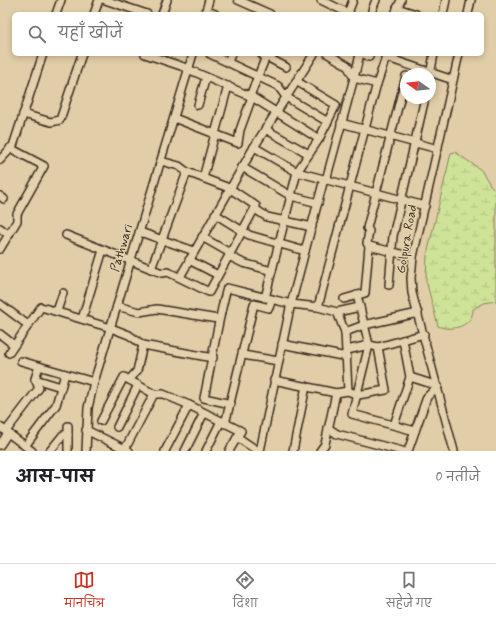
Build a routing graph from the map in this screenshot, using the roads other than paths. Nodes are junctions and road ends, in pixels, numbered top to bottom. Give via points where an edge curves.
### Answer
1 (61, 0) edge
2 (99, 0) edge
3 (104, 0) edge
4 (167, 0) edge
5 (209, 0) edge
6 (238, 0) edge
7 (321, 0) edge
8 (353, 0) edge
9 (376, 0) edge
10 (401, 0) edge
11 (446, 0) edge
12 (469, 0) edge
13 (372, 10) dead end
14 (396, 11) edge
15 (57, 12) edge
16 (95, 12) edge
17 (141, 12) edge
18 (163, 12) edge
19 (205, 12) edge
20 (265, 12) edge
21 (347, 12) edge
22 (349, 12) edge
23 (443, 12) edge
24 (468, 12) edge
25 (42, 56) edge
26 (81, 56) edge
27 (153, 56) edge
28 (192, 56) edge
29 (214, 56) edge
30 (230, 56) edge
31 (265, 56) edge
32 (267, 56) edge
33 (313, 56) edge
34 (336, 56) edge
35 (360, 56) edge
36 (386, 56) edge
37 (434, 56) edge
38 (459, 56) edge
39 (228, 62) junction
40 (408, 66) joint
41 (286, 67) dead end
42 (414, 68) edge
43 (431, 68) edge
44 (188, 69) junction
45 (259, 76) junction
46 (436, 76) edge
47 (206, 77) junction
48 (354, 78) junction
49 (453, 80) junction
50 (296, 81) junction
51 (377, 84) junction
52 (228, 86) junction
53 (251, 97) junction
54 (286, 98) junction
55 (400, 98) edge
56 (424, 104) edge
57 (198, 105) dead end
58 (276, 113) junction
59 (23, 114) junction
60 (174, 118) junction
61 (328, 122) junction
62 (342, 123) junction
63 (265, 129) junction
64 (366, 130) junction
65 (216, 134) junction
66 (390, 136) junction
67 (319, 139) junction
68 (415, 143) junction
69 (254, 147) junction
70 (10, 148) junction
71 (438, 149) junction
72 (309, 154) junction
73 (0, 160) edge
74 (161, 161) junction
75 (242, 166) junction
76 (187, 172) junction
77 (297, 172) junction
78 (203, 178) junction
79 (325, 180) junction
80 (352, 187) junction
81 (229, 188) junction
82 (376, 193) junction
83 (291, 196) junction
84 (402, 200) junction
85 (318, 203) junction
86 (425, 206) junction
87 (254, 209) junction
88 (215, 214) junction
89 (285, 220) junction
90 (0, 228) edge
91 (312, 228) junction
92 (243, 230) junction
93 (140, 232) junction
94 (9, 235) junction
95 (66, 235) dead end
96 (202, 237) junction
97 (161, 238) junction
98 (278, 245) junction
99 (369, 246) junction
100 (0, 249) edge
101 (103, 250) junction
102 (194, 251) junction
103 (305, 251) junction
104 (392, 252) junction
105 (230, 254) junction
106 (413, 258) junction
107 (189, 260) junction
108 (131, 261) junction
109 (151, 268) junction
110 (272, 270) junction
111 (218, 275) junction
112 (180, 277) junction
113 (389, 285) dead end
114 (63, 293) dead end
115 (357, 295) junction
116 (269, 298) junction
117 (344, 299) dead end
118 (0, 304) edge
119 (291, 304) junction
120 (117, 306) junction
121 (318, 307) junction
122 (360, 307) junction
123 (57, 312) junction
124 (337, 312) junction
125 (418, 312) junction
126 (82, 319) junction
127 (218, 319) junction
128 (28, 325) junction
129 (364, 325) junction
130 (111, 328) junction
131 (345, 332) junction
132 (0, 334) edge
133 (424, 334) junction
134 (403, 340) junction
135 (282, 344) junction
136 (14, 345) junction
137 (143, 345) junction
138 (369, 345) junction
139 (378, 347) junction
140 (9, 353) dead end
141 (347, 353) junction
142 (243, 355) junction
143 (213, 358) junction
144 (21, 361) dead end
145 (278, 361) junction
146 (39, 366) junction
147 (65, 374) junction
148 (410, 377) junction
149 (35, 379) junction
150 (129, 380) junction
151 (274, 380) junction
152 (94, 382) junction
153 (138, 385) junction
154 (306, 386) junction
155 (438, 386) junction
156 (61, 387) junction
157 (348, 391) junction
158 (336, 393) junction
159 (154, 394) junction
160 (358, 395) junction
161 (231, 404) junction
162 (189, 405) junction
163 (204, 412) junction
164 (101, 421) dead end
165 (223, 422) junction
166 (394, 425) junction
167 (68, 426) dead end
168 (117, 427) dead end
169 (328, 428) junction
170 (5, 430) edge
171 (86, 430) junction
172 (415, 431) junction
173 (68, 435) junction
174 (237, 437) junction
175 (0, 445) edge
176 (28, 449) edge
177 (127, 450) edge
178 (50, 451) edge
179 (68, 451) edge
180 (86, 451) edge
181 (165, 451) edge
182 (184, 451) edge
183 (206, 451) edge
184 (229, 451) edge
185 (259, 451) edge
186 (292, 451) edge
187 (320, 451) edge
188 (402, 451) edge
189 (408, 451) edge
190 (454, 451) edge

1 - 15 street
2 - 16 street
3 - 17 street
4 - 18 street
5 - 19 street
6 - 20 street
7 - 21 street
8 - 22 street
9 - 13 street
10 - 14 street
11 - 23 street
12 - 24 street
25 - 59 street
26 - 59 street via 60,120 51,122
27 - 44 street
28 - 44 street, Pathwari
29 - 39 street
30 - 39 street
31 - 45 street
32 - 41 street
33 - 50 street
34 - 48 street via 348,65
35 - 48 street
36 - 40 street
36 - 51 street
37 - 43 street
38 - 49 street, Golpura Road
39 - 45 street
40 - 42 street
44 - 47 street
44 - 60 street, Pathwari
45 - 53 street
45 - 54 street via 278,86
46 - 49 street
47 - 52 street
47 - 57 street
48 - 51 street
48 - 62 street
49 - 71 street, Golpura Road
50 - 54 street
50 - 61 street via 336,105
51 - 64 street
52 - 53 street
52 - 65 street
53 - 58 street
53 - 65 street via 238,143
54 - 58 street
54 - 61 street
55 - 66 street
56 - 68 street
58 - 63 street
58 - 67 street
59 - 70 street
60 - 65 street
60 - 74 street, Pathwari
61 - 67 street
62 - 64 street
62 - 79 street
63 - 69 street
63 - 72 street
64 - 66 street
64 - 80 street
65 - 78 street
66 - 68 street
66 - 82 street
67 - 72 street
68 - 71 street
68 - 84 street
69 - 75 street
69 - 77 street
70 - 73 street
70 - 94 street via 44,166 17,214 17,221
71 - 86 street, Golpura Road
72 - 77 street
74 - 76 street via 179,166
74 - 93 street, Pathwari
75 - 81 street
75 - 83 street
76 - 78 street
76 - 97 street
77 - 79 street
77 - 83 street
78 - 81 street
79 - 80 street
79 - 85 street
80 - 82 street
80 - 121 street
81 - 87 street via 256,206
81 - 88 street
82 - 84 street
82 - 99 street via 367,228 369,231 366,243
83 - 85 street
83 - 89 street
84 - 86 street
84 - 104 street via 393,236
85 - 91 street
86 - 106 street, Golpura Road
87 - 89 street via 267,217
87 - 92 street
88 - 92 street
88 - 96 street
89 - 91 street
89 - 98 street
90 - 94 street
91 - 103 street
92 - 98 street via 249,236
92 - 105 street
93 - 97 street
93 - 108 street, Pathwari
94 - 100 street
95 - 101 street
96 - 102 street
96 - 105 street
97 - 102 street
97 - 109 street
98 - 103 street
98 - 110 street
99 - 104 street
99 - 115 street via 365,293
101 - 108 street
101 - 126 street
102 - 107 street
103 - 119 street
104 - 106 street
104 - 113 street
105 - 110 street via 243,263
105 - 111 street
106 - 125 street, Golpura Road via 411,278
107 - 111 street
107 - 112 street
108 - 109 street
108 - 120 street, Pathwari
109 - 112 street
110 - 116 street
111 - 112 street via 209,292
114 - 123 street
115 - 117 street
115 - 122 street
116 - 119 street
116 - 127 street via 227,288
116 - 142 street via 269,308 254,304
118 - 128 street
119 - 121 street
119 - 135 street
120 - 127 street via 139,312 157,309
120 - 130 street, Pathwari
121 - 124 street
122 - 124 street
122 - 129 street
123 - 126 street
123 - 128 street via 41,306
124 - 131 street
125 - 129 street
125 - 133 street, Golpura Road
126 - 130 street
127 - 143 street
128 - 136 street
129 - 131 street
129 - 138 street
130 - 137 street via 129,335
130 - 152 street, Pathwari
131 - 141 street
132 - 136 street
133 - 134 street
133 - 155 street, Golpura Road
134 - 139 street
134 - 148 street
135 - 141 street
135 - 145 street
136 - 140 street
137 - 143 street
137 - 150 street via 137,371
138 - 139 street
138 - 141 street
138 - 160 street
139 - 160 street via 386,390
141 - 157 street
142 - 145 street
142 - 161 street
143 - 161 street via 204,398
144 - 146 street
145 - 151 street
146 - 147 street
146 - 149 street
147 - 152 street
147 - 156 street
148 - 155 street
148 - 166 street
149 - 156 street
149 - 170 street via 39,388
150 - 153 street
150 - 164 street via 124,377
151 - 154 street
151 - 185 street
152 - 171 street, Pathwari
153 - 159 street
153 - 168 street
154 - 158 street
154 - 186 street
155 - 172 street via 427,397
155 - 190 street, Golpura Road
156 - 176 street via 56,405
157 - 158 street
157 - 160 street
158 - 169 street
159 - 162 street via 163,394
159 - 177 street
160 - 166 street via 352,414
161 - 165 street
162 - 163 street
162 - 181 street
163 - 165 street
163 - 182 street
165 - 174 street via 240,431
165 - 183 street
166 - 172 street
167 - 173 street
169 - 187 street via 325,444
169 - 188 street via 337,434
170 - 175 street
170 - 176 street
171 - 177 street
171 - 180 street, Pathwari
172 - 189 street
173 - 178 street via 64,435
173 - 179 street
174 - 184 street
174 - 185 street

